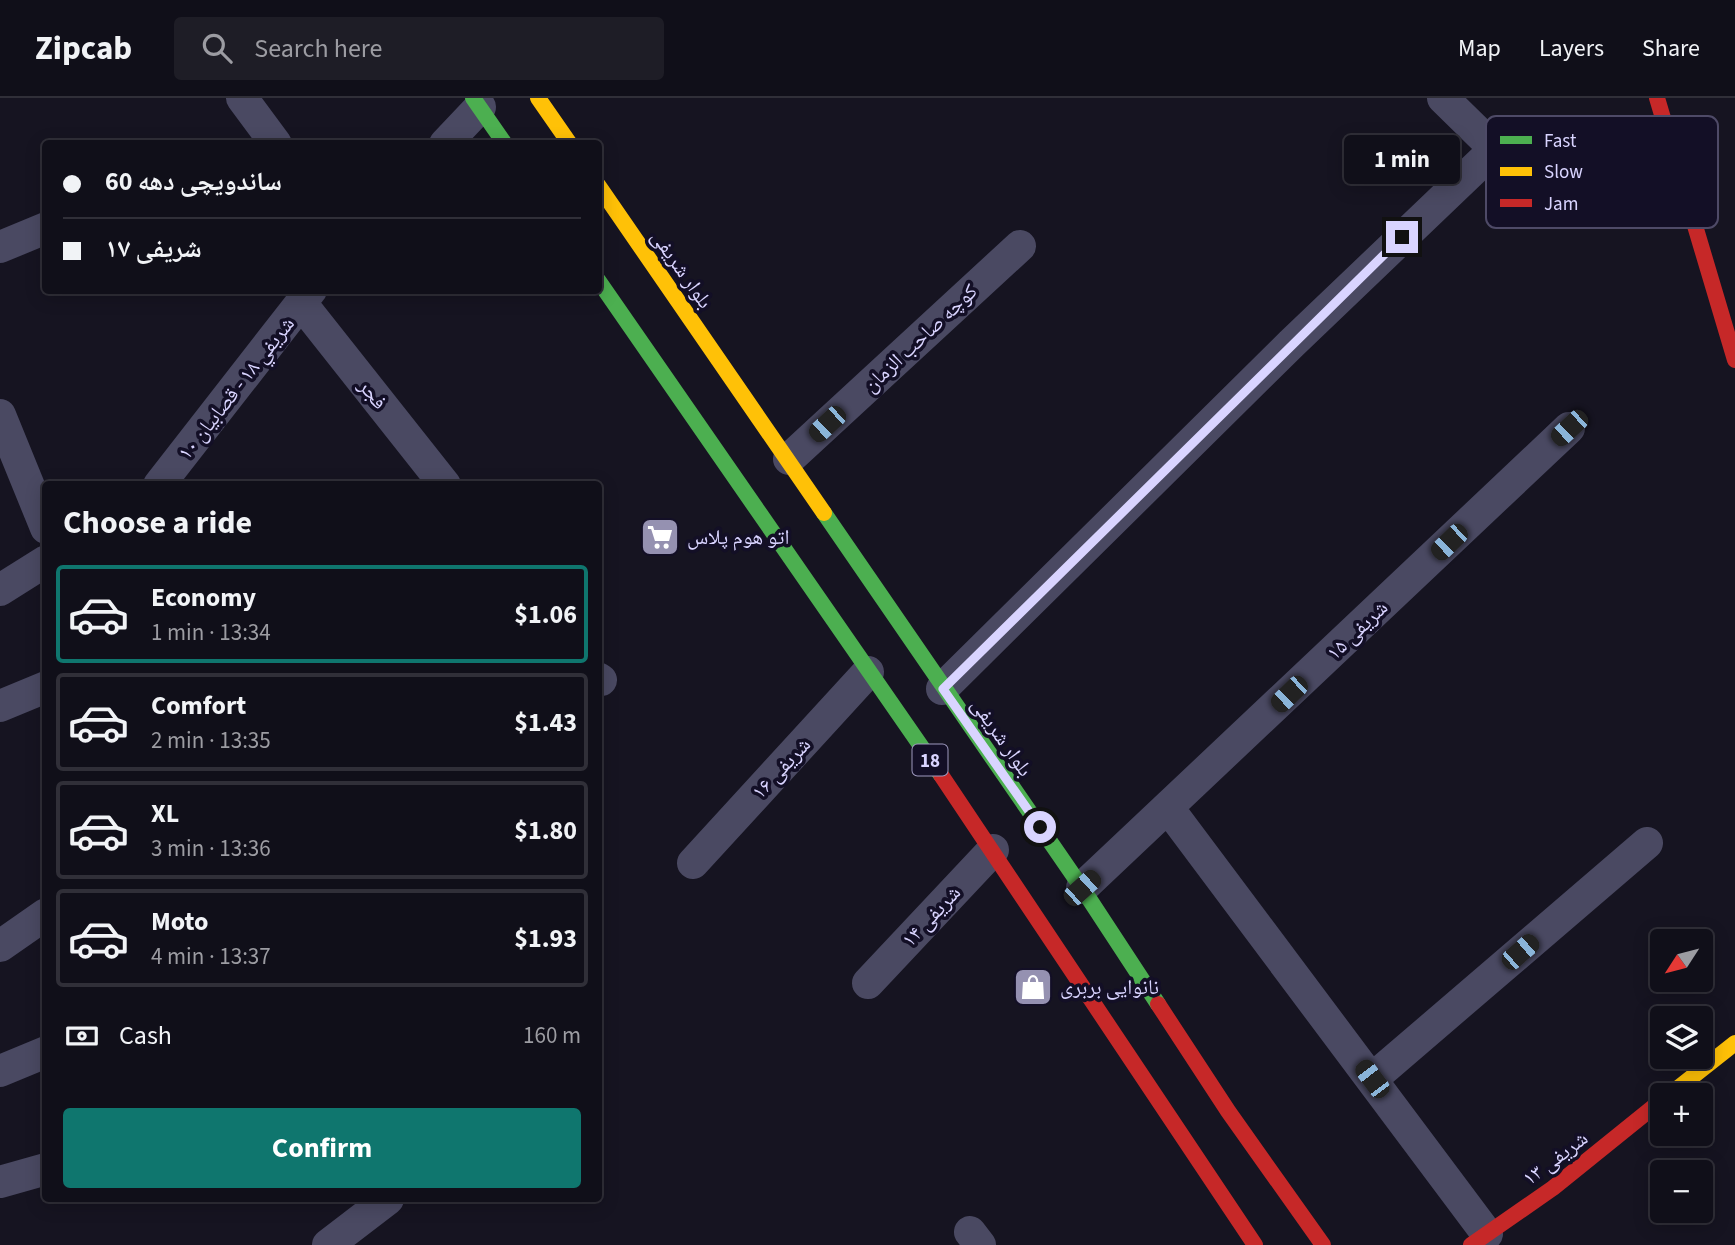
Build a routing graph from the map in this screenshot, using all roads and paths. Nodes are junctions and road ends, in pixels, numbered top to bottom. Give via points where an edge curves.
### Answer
1 (242, 98) edge
2 (538, 98) edge
3 (1443, 98) edge
4 (1657, 98) edge
5 (480, 101) edge
6 (1662, 116) edge
7 (273, 140) edge
8 (448, 140) edge
9 (503, 140) edge
10 (567, 140) edge
11 (1486, 140) edge
12 (1486, 158) edge
13 (602, 191) edge
14 (1696, 228) edge
15 (42, 230) edge
16 (1020, 246) dead end
17 (0, 247) edge
18 (602, 286) edge
19 (306, 297) edge
20 (1735, 360) edge
21 (0, 415) edge
22 (1569, 428) dead end
23 (789, 459) junction
24 (162, 481) edge
25 (442, 481) edge
26 (42, 517) edge
27 (42, 564) edge
28 (0, 590) edge
29 (868, 672) junction
30 (42, 689) edge
31 (943, 689) junction
32 (0, 706) edge
33 (1170, 808) junction
34 (1647, 843) dead end
35 (993, 850) junction
36 (693, 863) dead end
37 (1082, 888) junction
38 (42, 917) edge
39 (0, 946) edge
40 (868, 983) dead end
41 (1735, 1043) edge
42 (42, 1054) edge
43 (0, 1071) edge
44 (1372, 1079) junction
45 (1684, 1083) edge
46 (1650, 1110) edge
47 (42, 1170) edge
48 (0, 1182) edge
49 (384, 1202) edge
50 (1479, 1239) edge
51 (328, 1245) edge
52 (1255, 1245) edge
53 (1323, 1245) edge

1 - 7 street
2 - 10 main road
3 - 11 street
4 - 6 main road
5 - 8 street
5 - 9 main road
12 - 31 street
13 - 23 main road, بلوار شریفی / 18
14 - 20 main road
15 - 17 street
16 - 23 street, کوچه صاحب الزمان
18 - 29 main road, 18
19 - 24 street, شريفي ۱۸ - قصابیان ۱۰
19 - 25 street, فجر
21 - 26 street
22 - 33 street, شریفی ۱۵
23 - 31 main road, بلوار شریفی / 18
27 - 28 street
29 - 35 main road, 18
29 - 36 street, شریفی ۱۶
30 - 32 street
31 - 37 main road, بلوار شریفی / 18
33 - 37 street, شریفی ۱۵
33 - 44 street
34 - 44 street
35 - 40 street, شریفی ۱۴
35 - 52 main road, 18
37 - 53 main road, بلوار شریفی / 18 via 1228,1111
38 - 39 street
41 - 45 main road
42 - 43 street
44 - 50 street
46 - 50 main road, شریفی ۱۳ via 1553,1188
47 - 48 street
49 - 51 street

